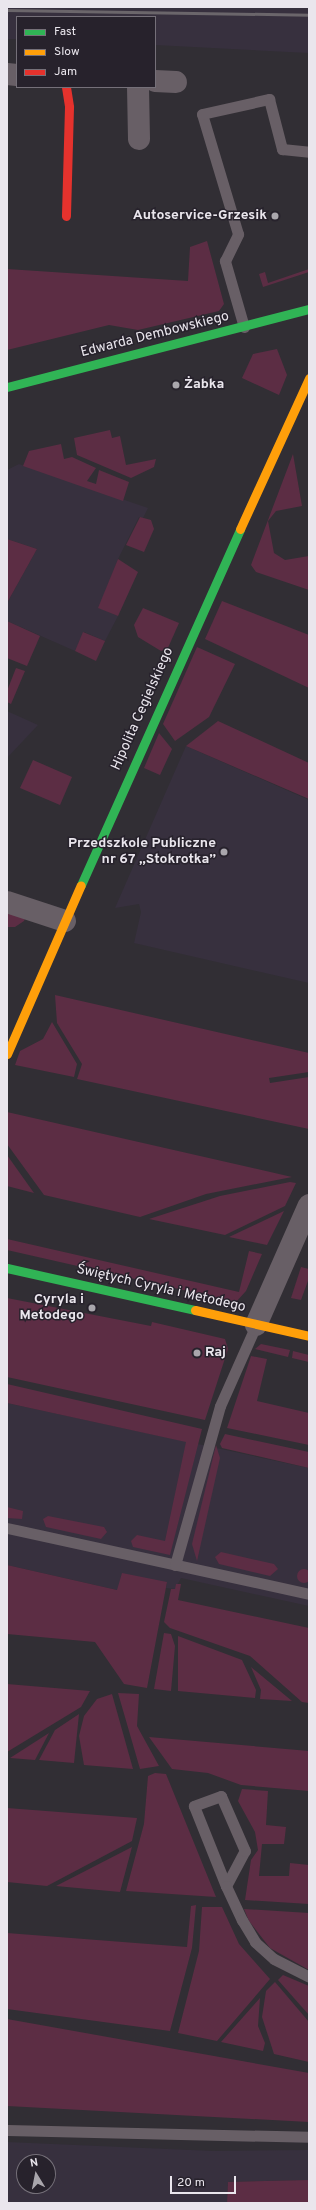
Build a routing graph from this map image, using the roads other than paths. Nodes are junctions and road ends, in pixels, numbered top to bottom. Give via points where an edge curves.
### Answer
1 (156, 81) edge
2 (176, 82) dead end
3 (66, 88) edge
4 (138, 88) edge
5 (139, 139) dead end
6 (309, 152) edge
7 (66, 216) dead end
8 (309, 309) edge
9 (244, 328) junction
10 (309, 378) edge
11 (7, 387) edge
12 (7, 902) edge
13 (64, 921) junction
14 (7, 1054) edge
15 (309, 1205) edge
16 (7, 1268) edge
17 (256, 1324) junction
18 (309, 1336) edge
19 (7, 1528) edge
20 (175, 1565) junction
21 (309, 1594) edge
22 (226, 1886) junction
23 (309, 1977) edge
24 (7, 2130) edge
25 (309, 2137) edge

1 - 2 street
3 - 7 street via 69,107
4 - 5 street
6 - 9 lane via 282,149 268,99 202,114 238,234 225,262
8 - 9 street, Edwarda Dembowskiego
9 - 11 street, Edwarda Dembowskiego
10 - 13 street, Hipolita Cegielskiego
12 - 13 street
13 - 14 street, Hipolita Cegielskiego
15 - 17 street
16 - 17 street, Świętych Cyryla i Metodego
17 - 18 street, Świętych Cyryla i Metodego
17 - 20 lane via 220,1406
19 - 20 lane
20 - 21 lane
22 - 22 lane via 194,1806 221,1796 245,1850
22 - 23 lane via 255,1942 274,1960
24 - 25 lane

